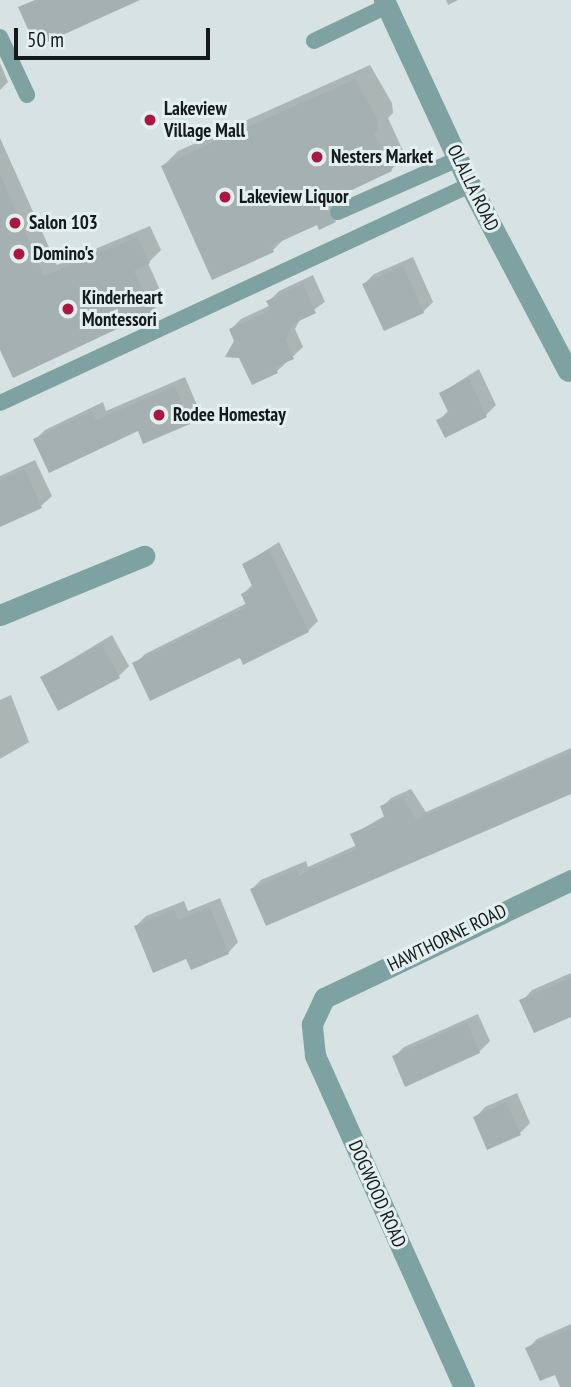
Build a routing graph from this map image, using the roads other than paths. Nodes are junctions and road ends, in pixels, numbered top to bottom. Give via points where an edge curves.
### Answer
1 (386, 3) edge
2 (0, 37) edge
3 (314, 41) dead end
4 (27, 95) dead end
5 (458, 159) junction
6 (470, 185) junction
7 (338, 212) dead end
8 (568, 371) dead end
9 (0, 403) edge
10 (144, 556) dead end
11 (0, 615) edge
12 (571, 880) edge
13 (324, 998) joint
14 (464, 1387) edge

1 - 3 lane
1 - 5 street, OLALLA ROAD
2 - 4 lane
5 - 6 street, OLALLA ROAD
5 - 7 lane
6 - 8 street, OLALLA ROAD
6 - 9 lane
10 - 11 street
12 - 13 street, HAWTHORNE ROAD
13 - 14 street, DOGWOOD ROAD via 312,1024 315,1055

